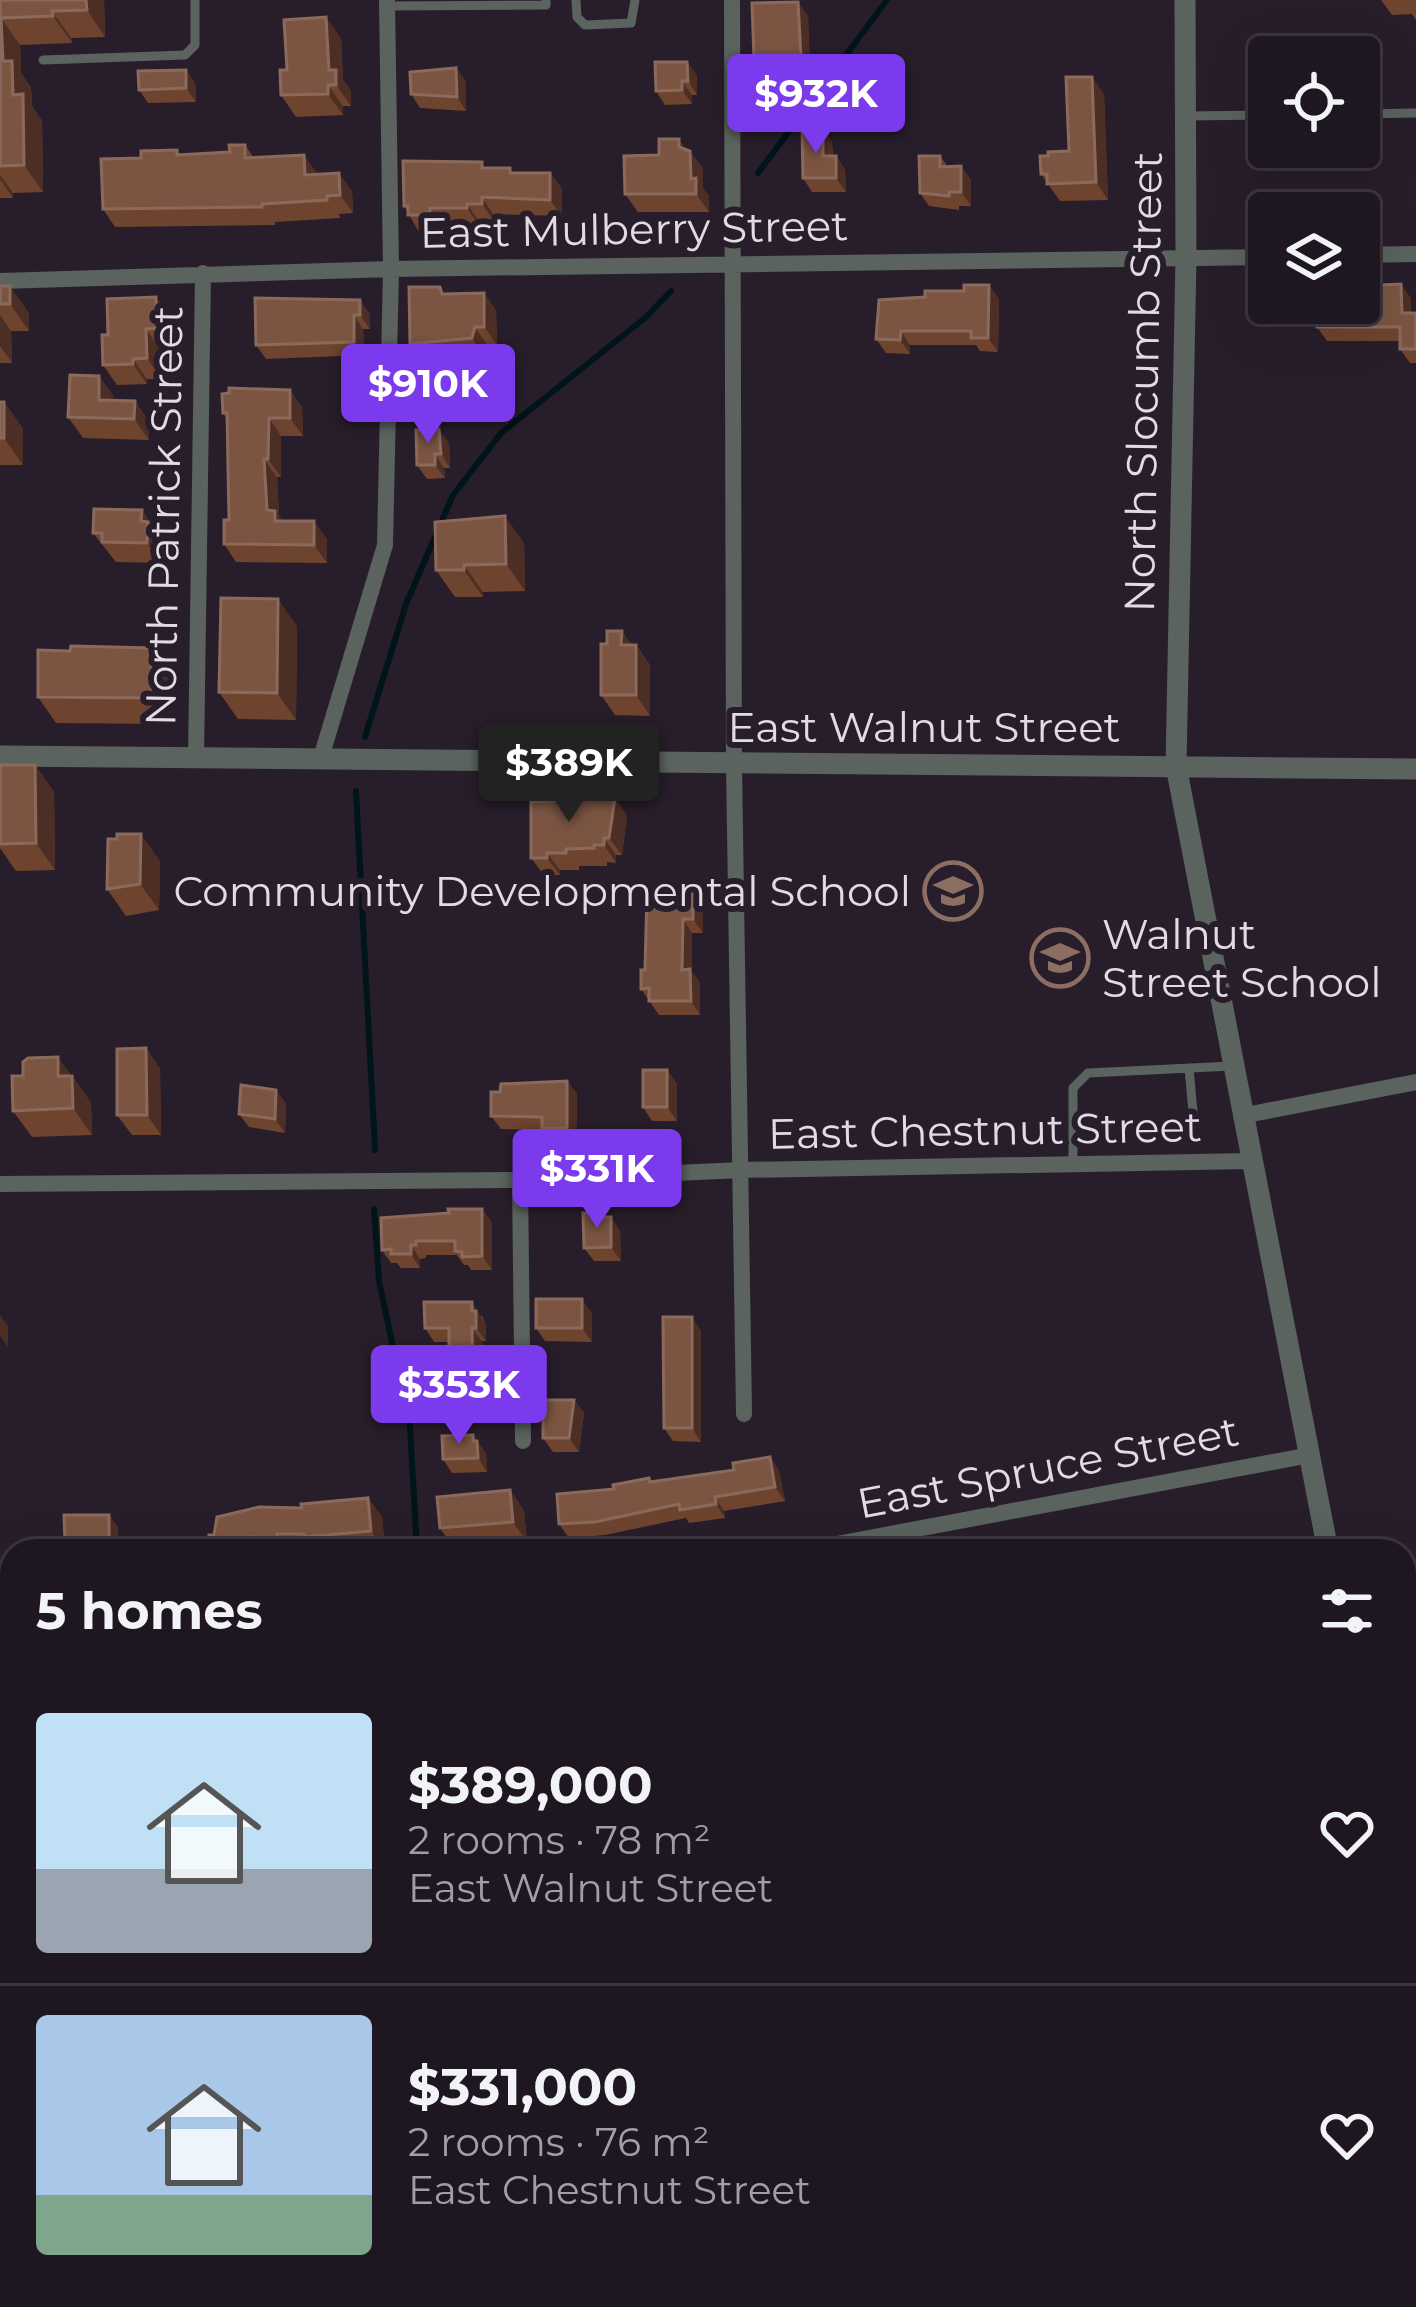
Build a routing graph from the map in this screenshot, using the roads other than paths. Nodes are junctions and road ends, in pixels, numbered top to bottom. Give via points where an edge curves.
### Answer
1 (195, 0) edge
2 (546, 0) edge
3 (577, 0) edge
4 (635, 0) edge
5 (732, 0) edge
6 (1185, 0) edge
7 (387, 3) edge
8 (420, 3) edge
9 (438, 3) edge
10 (451, 3) edge
11 (504, 3) edge
12 (523, 3) edge
13 (43, 60) dead end
14 (1416, 113) edge
15 (1380, 114) edge
16 (1248, 115) edge
17 (1185, 116) junction
18 (1416, 254) edge
19 (1380, 255) edge
20 (1248, 257) edge
21 (1186, 258) junction
22 (734, 263) junction
23 (391, 269) junction
24 (203, 273) junction
25 (0, 281) edge
26 (0, 757) edge
27 (196, 759) junction
28 (320, 761) junction
29 (734, 766) junction
30 (1176, 766) junction
31 (1416, 769) edge
32 (1232, 1066) junction
33 (1189, 1068) junction
34 (1416, 1082) edge
35 (1241, 1116) junction
36 (1073, 1125) junction
37 (1251, 1161) junction
38 (1073, 1164) junction
39 (742, 1170) junction
40 (520, 1180) junction
41 (0, 1184) edge
42 (745, 1414) dead end
43 (523, 1441) dead end
44 (1310, 1455) junction
45 (894, 1539) edge
46 (1326, 1539) edge

1 - 13 lane via 195,45 185,55
2 - 12 lane
3 - 4 lane via 585,26 632,23
5 - 22 street
6 - 17 street, North Slocumb Street
7 - 8 lane
7 - 23 street
8 - 9 lane
9 - 10 lane
10 - 11 lane
11 - 12 lane
14 - 15 lane
16 - 17 lane
17 - 21 street, North Slocumb Street
18 - 19 street
20 - 21 street, East Mulberry Street
21 - 22 street, East Mulberry Street
21 - 30 street, North Slocumb Street
22 - 23 street, East Mulberry Street
22 - 29 street
23 - 24 street, East Mulberry Street
23 - 28 street via 385,544
24 - 25 street, East Mulberry Street
24 - 27 street, North Patrick Street
26 - 27 street, East Walnut Street
27 - 28 street, East Walnut Street
28 - 29 street, East Walnut Street
29 - 30 street, East Walnut Street
29 - 39 street
30 - 31 street, East Walnut Street
30 - 32 street, North Slocumb Street
32 - 33 lane
32 - 35 street, North Slocumb Street
33 - 36 lane via 1088,1073 1073,1088
33 - 36 lane via 1194,1123
34 - 35 street, East Chestnut Street
35 - 37 street, North Slocumb Street
36 - 38 lane
37 - 38 street, East Chestnut Street
37 - 44 street, North Slocumb Street
38 - 39 street, East Chestnut Street
39 - 40 street, East Chestnut Street
39 - 42 street
40 - 41 street, East Chestnut Street
40 - 43 street
44 - 45 street, East Spruce Street
44 - 46 street, North Slocumb Street

